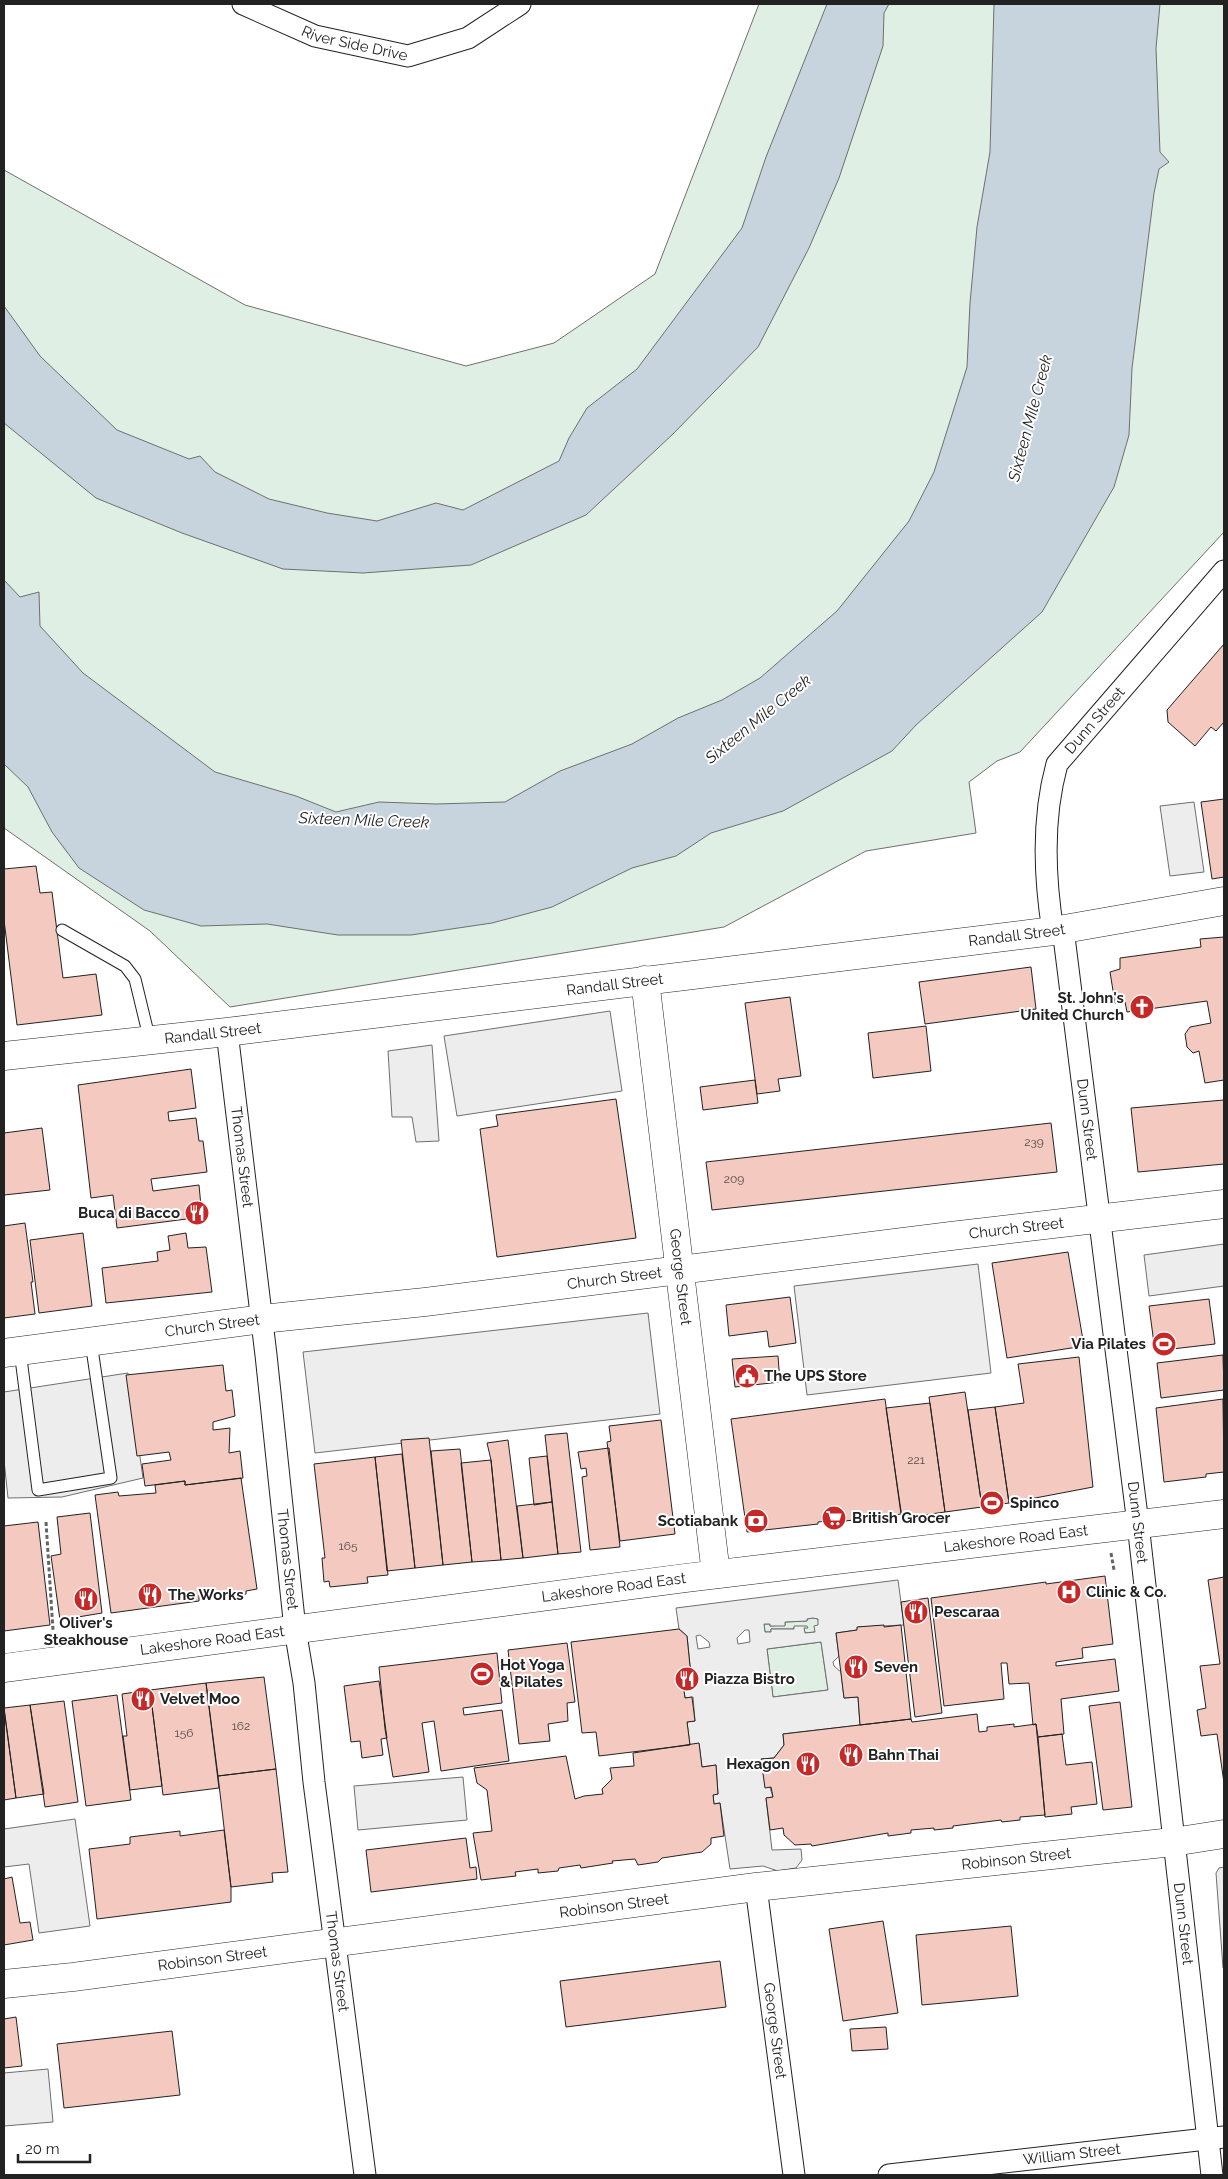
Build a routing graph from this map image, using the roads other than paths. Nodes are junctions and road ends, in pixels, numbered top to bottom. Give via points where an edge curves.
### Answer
1 (243, 4) edge
2 (520, 4) edge
3 (1224, 571) edge
4 (1224, 901) edge
5 (62, 930) dead end
6 (1058, 930) junction
7 (646, 980) junction
8 (227, 1032) junction
9 (150, 1041) junction
10 (4, 1056) edge
11 (1224, 1204) edge
12 (1100, 1220) junction
13 (680, 1270) junction
14 (262, 1319) junction
15 (91, 1342) junction
16 (12, 1352) edge
17 (1224, 1514) edge
18 (1138, 1524) junction
19 (716, 1574) junction
20 (295, 1629) junction
21 (4, 1668) edge
22 (1224, 1834) edge
23 (1174, 1842) junction
24 (756, 1887) junction
25 (336, 1942) junction
26 (4, 1984) edge
27 (1216, 2138) edge
28 (365, 2175) edge
29 (794, 2175) edge
30 (889, 2175) edge
31 (1212, 2175) edge

1 - 2 street, River Side Drive via 315,36 408,56 468,38
3 - 6 street, Dunn Street via 1057,764 1050,792 1046,850 1048,899
4 - 6 street, Randall Street
5 - 9 lane via 125,966 135,979
6 - 7 street, Randall Street
6 - 12 street, Dunn Street
7 - 8 street, Randall Street
7 - 13 street, George Street
8 - 9 street, Randall Street
8 - 14 street, Thomas Street
9 - 10 street, Randall Street
11 - 12 street, Church Street
12 - 13 street, Church Street
12 - 18 street, Dunn Street
13 - 14 street, Church Street
13 - 19 street, George Street
14 - 15 street, Church Street
14 - 20 street, Thomas Street
15 - 16 street, Church Street
15 - 16 lane via 111,1478 38,1490
17 - 18 street, Lakeshore Road East
18 - 19 street, Lakeshore Road East
18 - 23 street, Dunn Street
19 - 20 street, Lakeshore Road East
20 - 21 street, Lakeshore Road East
20 - 25 street, Thomas Street
22 - 23 street, Robinson Street
23 - 24 street, Robinson Street
23 - 27 street, Dunn Street
24 - 25 street, Robinson Street
24 - 29 street, George Street
25 - 26 street, Robinson Street
25 - 28 street, Thomas Street
27 - 30 street, William Street
27 - 31 street, Dunn Street

